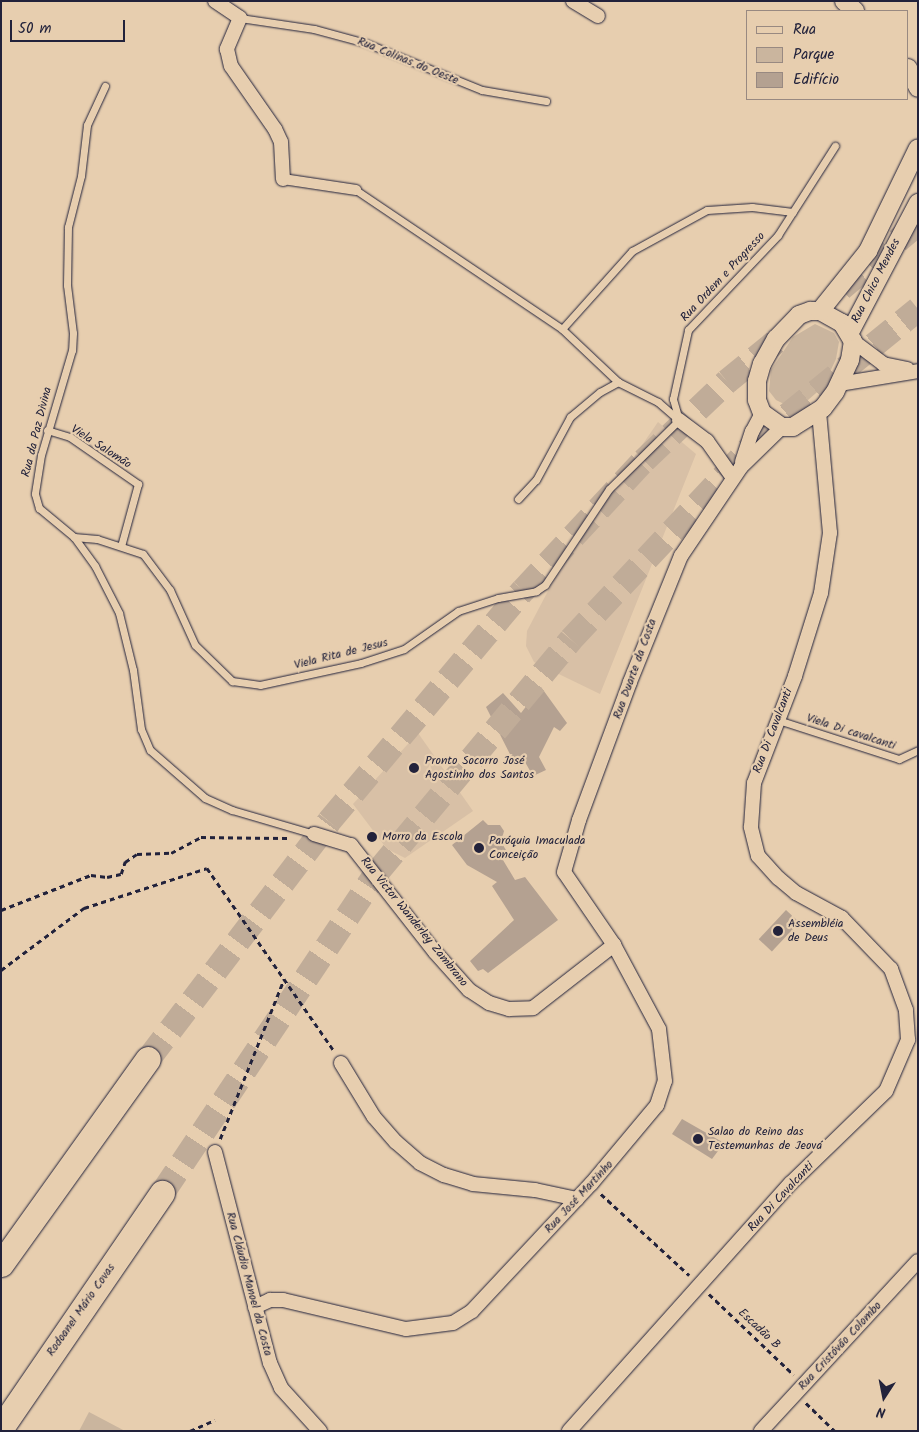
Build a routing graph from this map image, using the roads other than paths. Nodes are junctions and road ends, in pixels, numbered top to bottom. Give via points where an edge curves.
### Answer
1 (215, 1) edge
2 (573, 1) edge
3 (844, 1) edge
4 (854, 10) edge
5 (598, 16) dead end
6 (240, 18) junction
7 (909, 70) edge
8 (105, 86) dead end
9 (918, 88) edge
10 (546, 101) dead end
11 (835, 146) dead end
12 (918, 148) edge
13 (283, 179) joint
14 (356, 190) joint
15 (918, 203) edge
16 (793, 212) junction
17 (820, 311) junction
18 (562, 330) junction
19 (852, 337) junction
20 (918, 370) edge
21 (618, 382) junction
22 (839, 384) junction
23 (819, 411) junction
24 (762, 413) junction
25 (679, 420) junction
26 (782, 427) junction
27 (47, 430) junction
28 (737, 473) junction
29 (518, 499) dead end
30 (74, 536) junction
31 (121, 546) junction
32 (777, 720) junction
33 (918, 750) edge
34 (314, 834) joint
35 (564, 872) joint
36 (614, 945) junction
37 (148, 1059) tunnel mouth
38 (342, 1063) road end
39 (215, 1152) road end
40 (162, 1193) tunnel mouth
41 (577, 1199) junction
42 (918, 1261) edge
43 (1, 1264) edge
44 (255, 1307) junction
45 (1, 1428) edge
46 (320, 1431) edge
47 (569, 1431) edge
48 (761, 1431) edge

1 - 6 street, Rua Colinas do Oeste
2 - 5 street
3 - 4 street
6 - 10 lane, Rua Colinas do Oeste via 314,30 366,43 482,90
6 - 13 street via 227,49 231,66 281,142
7 - 9 street
8 - 27 lane, Rua da Paz Divina via 86,125 81,176 68,227 67,285 72,350
11 - 16 lane, Rua Ordem e Progresso
12 - 17 street, Rua Chico Mendes via 868,251
13 - 14 street
14 - 18 lane
15 - 19 street, Rua Chico Mendes
16 - 18 lane via 752,207 707,210 632,251
16 - 25 lane, Rua Ordem e Progresso via 778,235 688,330 673,399
17 - 19 street via 834,316
17 - 24 street via 799,315 767,352 757,381
18 - 21 lane
19 - 20 street via 882,364
19 - 22 street via 850,360
20 - 22 street
21 - 25 lane via 658,402
21 - 29 lane via 570,417 536,480
22 - 23 street
23 - 26 street via 793,427
23 - 32 street, Rua Di Cavalcanti via 830,534 821,593
24 - 26 street
24 - 28 street, Rua Duarte da Costa
25 - 28 street via 707,441
25 - 31 lane, Viela Rita de Jesus via 609,489 536,592 466,608 440,621 404,649 361,663 260,685 232,682 195,645 170,590 143,554
26 - 28 street, Rua Duarte da Costa
27 - 30 lane, Rua da Paz Divina via 35,494 39,508
27 - 31 lane, Viela Salomão via 70,437 138,484
28 - 35 street, Rua Duarte da Costa via 681,556 661,600 579,820
30 - 31 lane, Viela Rita de Jesus
30 - 34 lane, Rua da Paz Divina via 95,566 119,613 141,729 150,750 205,798 232,810
32 - 33 lane, Viela Di cavalcanti via 899,759
32 - 47 street, Rua Di Cavalcanti via 754,783 751,827 758,856 796,893 842,918 891,969 906,1010 908,1040 886,1090 791,1184
34 - 36 street, Rua Victor Wanderley Zambrano via 351,845 441,958 469,990 489,1003 509,1009 533,1008
35 - 36 street, Rua José Martinho
36 - 41 street, Rua José Martinho via 659,1029 665,1081 657,1104 645,1122
37 - 43 highway
38 - 41 street via 374,1117 420,1163 473,1184 535,1190
39 - 44 street, Rua Cláudio Manoel da Costa
40 - 45 highway, Rodoanel Mário Covas
41 - 44 street, Rua José Martinho via 472,1311 453,1323 406,1329 283,1300 270,1300
42 - 48 street, Rua Cristóvão Colombo
44 - 46 street, Rua Cláudio Manoel da Costa via 261,1338 281,1388

